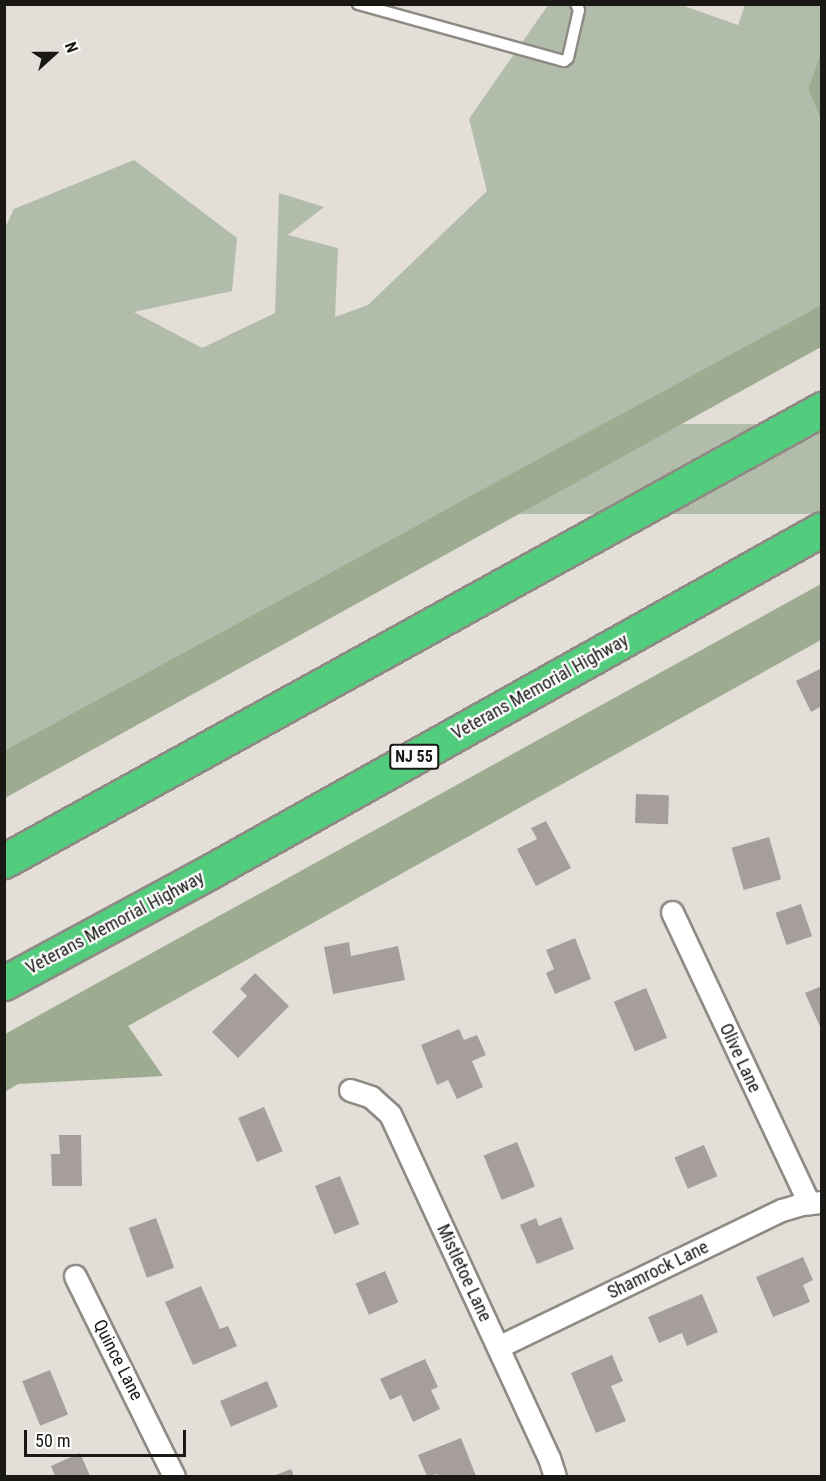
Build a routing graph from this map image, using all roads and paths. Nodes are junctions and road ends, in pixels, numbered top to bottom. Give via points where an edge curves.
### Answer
1 (358, 4) edge
2 (576, 4) edge
3 (822, 409) edge
4 (822, 529) edge
5 (4, 861) edge
6 (672, 912) dead end
7 (4, 982) edge
8 (350, 1090) dead end
9 (815, 1202) edge
10 (75, 1276) dead end
11 (498, 1347) junction
12 (174, 1476) edge
13 (555, 1476) edge

1 - 2 lane via 564,61 579,10
3 - 5 highway
4 - 7 highway, Veterans Memorial Highway / NJ 55 via 222,865
6 - 9 street, Olive Lane
8 - 11 street, Mistletoe Lane via 371,1097 390,1114
9 - 11 street, Shamrock Lane via 782,1210
10 - 12 street, Quince Lane
11 - 13 street, Mistletoe Lane

